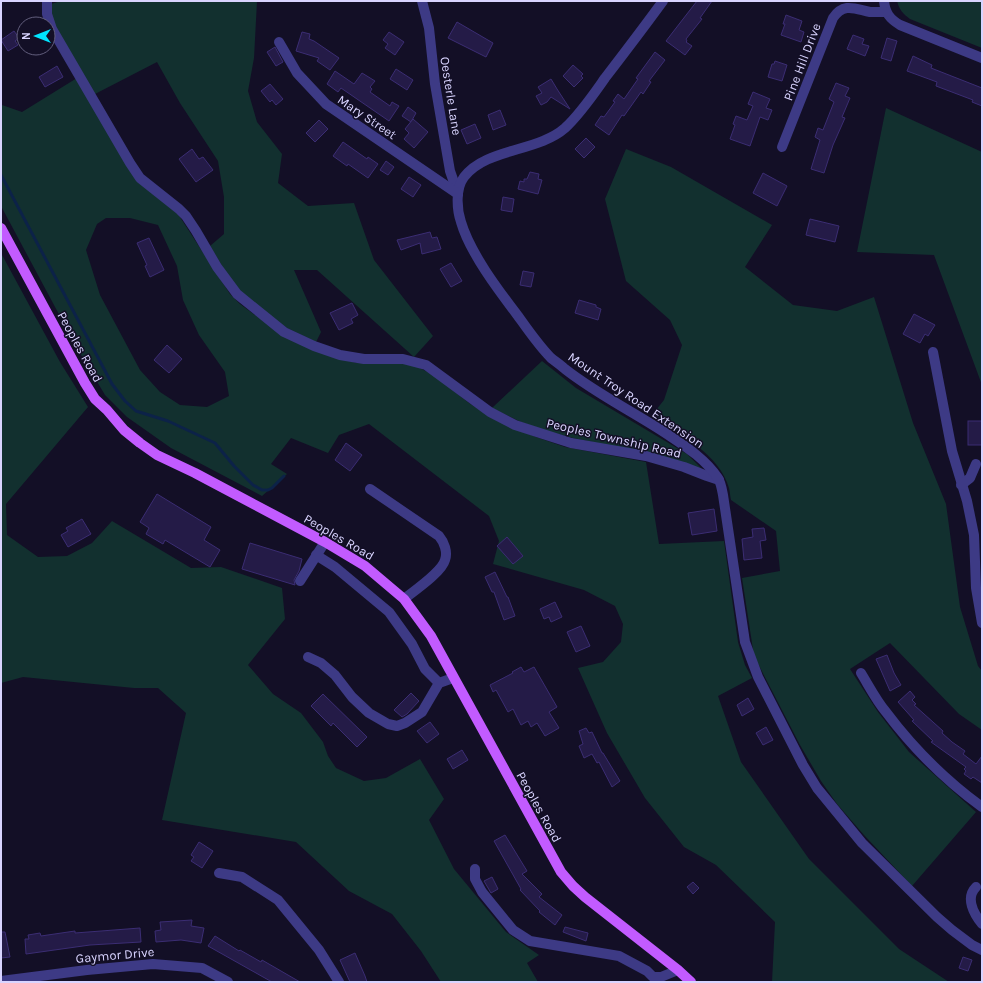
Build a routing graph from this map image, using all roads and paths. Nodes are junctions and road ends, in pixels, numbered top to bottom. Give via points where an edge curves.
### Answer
1 (47, 1) edge
2 (422, 1) edge
3 (663, 1) edge
4 (884, 1) edge
5 (886, 12) junction
6 (279, 42) dead end
7 (982, 58) edge
8 (782, 147) dead end
9 (458, 194) junction
10 (1, 228) edge
11 (933, 352) dead end
12 (976, 464) dead end
13 (719, 480) junction
14 (961, 485) junction
15 (370, 489) dead end
16 (325, 542) junction
17 (316, 555) junction
18 (300, 581) dead end
19 (404, 599) junction
20 (980, 605) edge
21 (982, 623) edge
22 (308, 657) dead end
23 (861, 673) dead end
24 (453, 678) junction
25 (440, 683) junction
26 (982, 807) edge
27 (475, 869) dead end
28 (219, 873) dead end
29 (976, 887) dead end
30 (982, 924) edge
31 (982, 950) edge
32 (678, 970) junction
33 (1, 981) edge
34 (228, 982) edge
35 (339, 982) edge
36 (691, 982) edge

1 - 13 street, Peoples Township Road via 47,14 52,30 140,178 186,216 237,294 284,332 340,355 364,359 403,359 426,365 490,412 515,425 571,444 646,456
2 - 9 street, Oesterle Lane via 429,28 434,84 450,170
3 - 9 street, Mount Troy Road Extension via 582,109 564,128 546,139 478,165 463,178
4 - 5 street
5 - 7 street via 893,21
5 - 8 street, Pine Hill Drive via 854,8 838,10
6 - 9 street, Mary Street via 297,73 326,104
9 - 13 street, Mount Troy Road Extension via 458,213 467,239 505,299 552,358 581,382 689,448
10 - 16 main road, Peoples Road via 85,383 95,399 124,430 157,454
11 - 14 street
12 - 14 street via 970,478
13 - 31 street, Mount Troy Road Extension via 745,642 758,677 804,765 817,788 862,843 937,917
14 - 20 street via 974,535 976,588
15 - 19 street via 439,536 445,548 444,564
16 - 17 street
16 - 19 main road, Peoples Road via 365,566
17 - 18 street
17 - 25 street via 335,567 388,612 412,644 425,669
19 - 24 main road, Peoples Road via 431,636
20 - 21 street
22 - 25 street via 321,663 335,675 352,697 370,713 388,724 397,726 422,712
23 - 26 street via 885,711 915,747 960,790
24 - 25 street
24 - 32 main road, Peoples Road via 561,872 585,897
27 - 32 street via 475,879 482,892 513,930 530,942 619,956 653,977 661,977
28 - 35 street via 242,877 278,900 319,950
29 - 30 street via 971,894 972,907
32 - 36 main road, Peoples Road
33 - 34 street, Gaymor Drive via 153,964 202,968

